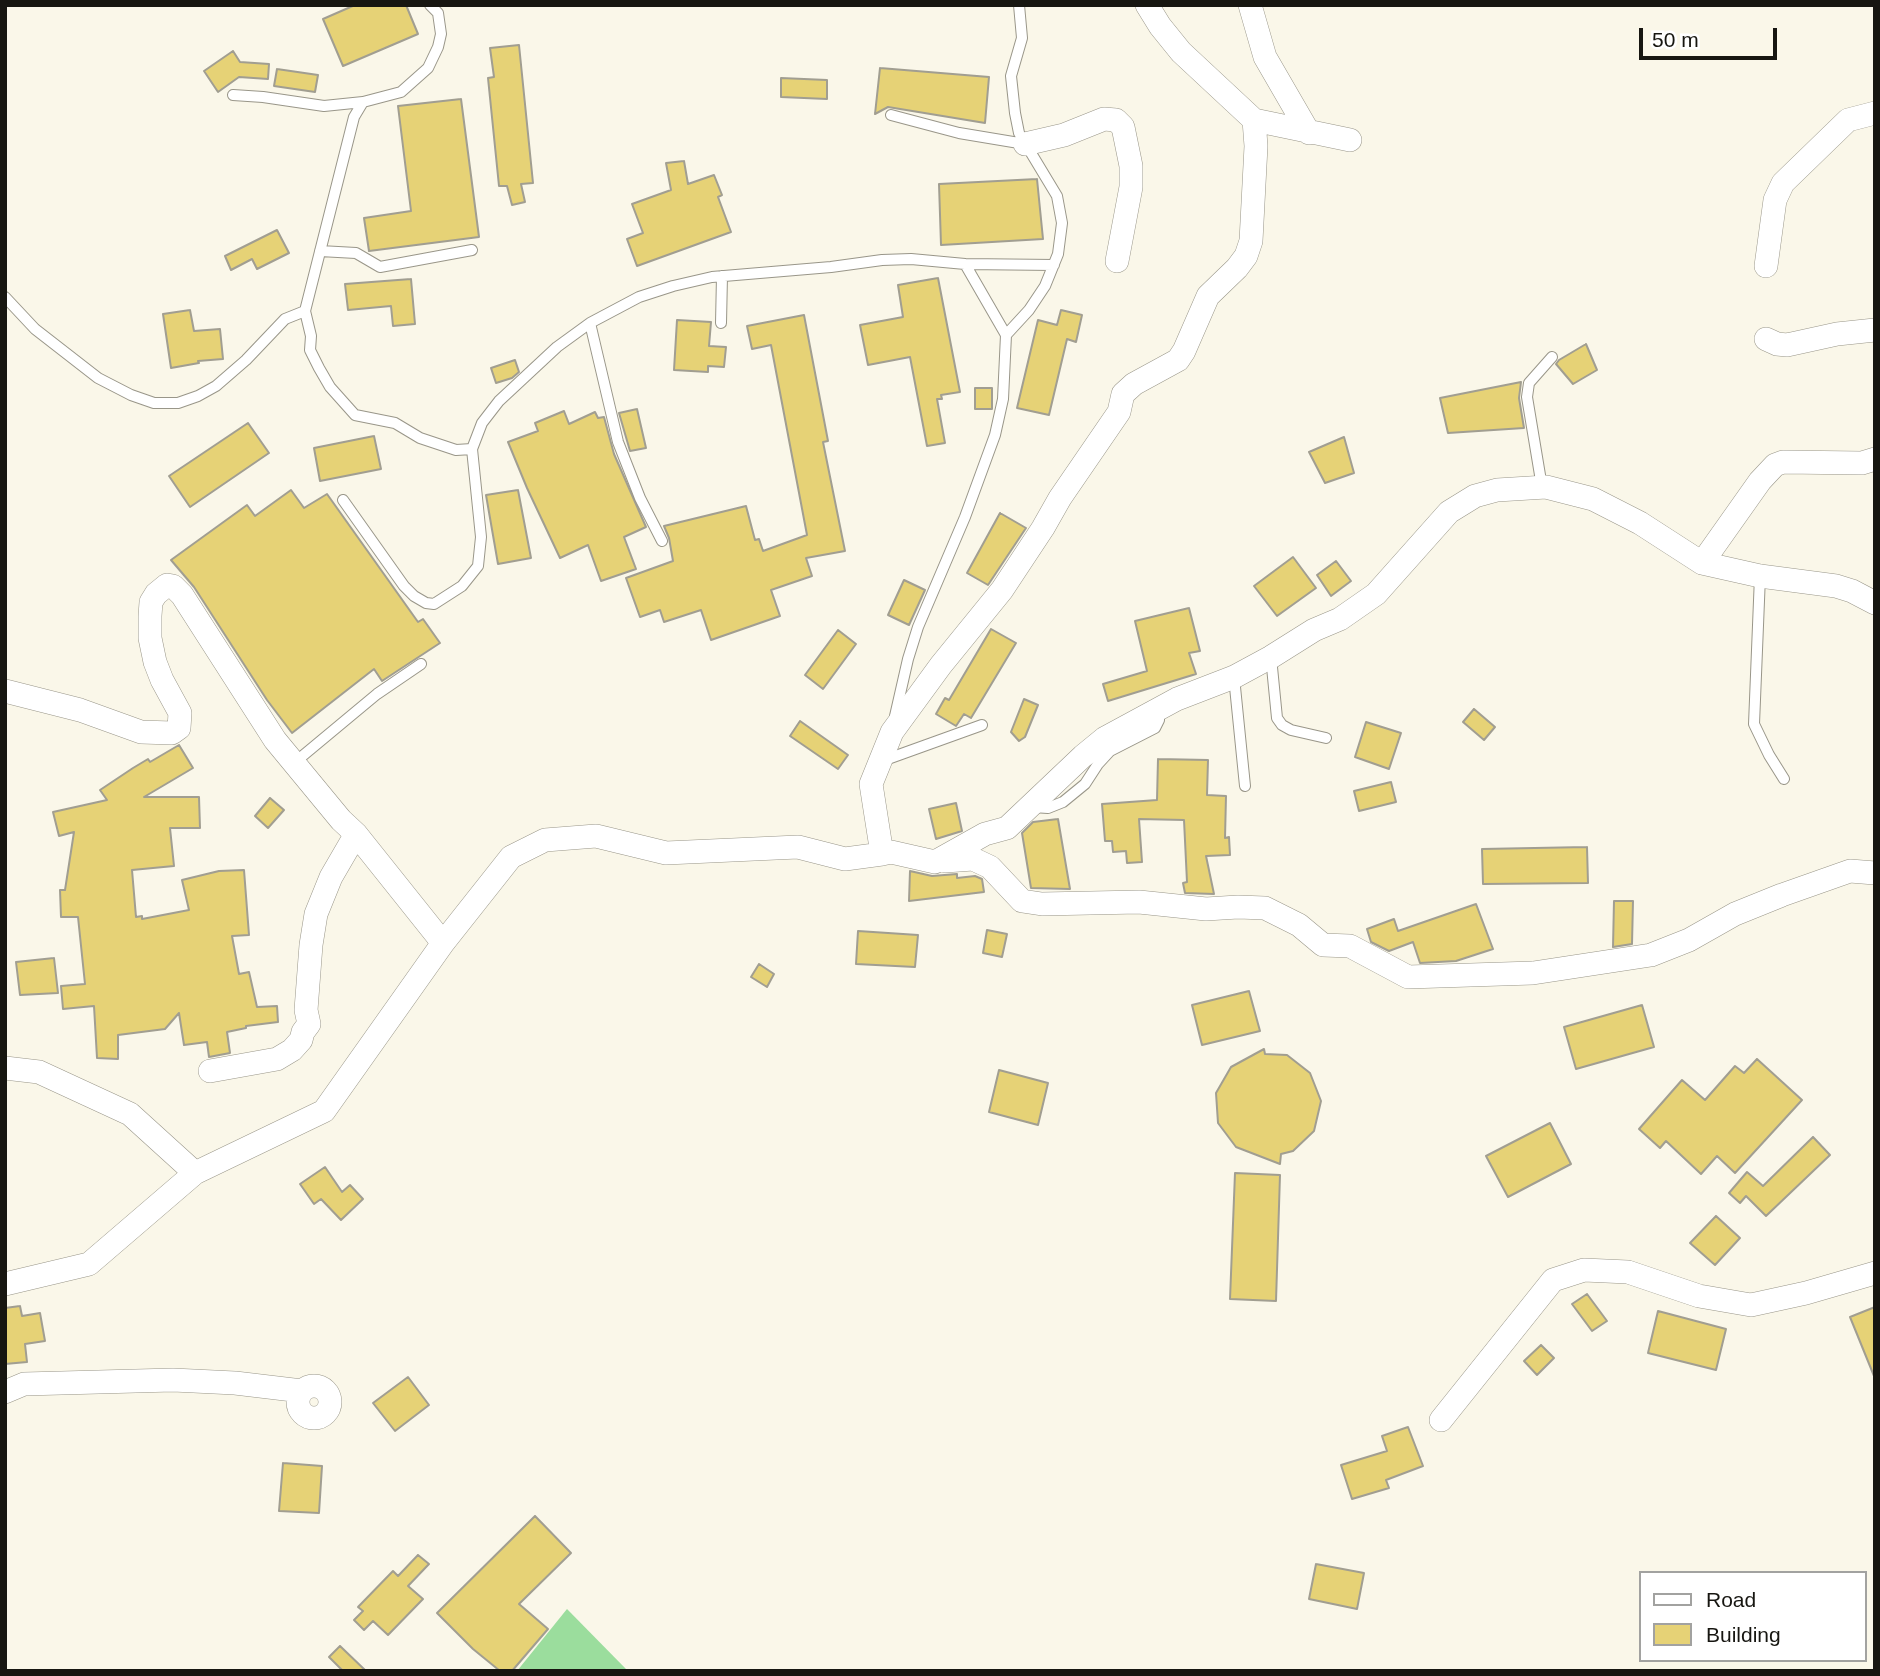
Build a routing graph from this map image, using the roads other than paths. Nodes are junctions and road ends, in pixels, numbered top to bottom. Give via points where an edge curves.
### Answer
1 (1019, 5) edge
2 (1147, 5) edge
3 (1250, 5) edge
4 (437, 8) edge
5 (233, 95) dead end
6 (363, 102) junction
7 (1875, 113) edge
8 (891, 115) dead end
9 (1254, 120) junction
10 (1309, 133) junction
11 (1350, 140) dead end
12 (1025, 144) junction
13 (472, 250) dead end
14 (320, 251) junction
15 (1117, 261) dead end
16 (965, 264) junction
17 (1054, 265) junction
18 (1766, 266) dead end
19 (722, 276) junction
20 (5, 297) edge
21 (306, 311) junction
22 (590, 323) junction
23 (721, 323) dead end
24 (1875, 330) edge
25 (1006, 335) junction
26 (1766, 339) dead end
27 (1552, 357) dead end
28 (472, 449) junction
29 (1875, 459) edge
30 (1542, 487) junction
31 (343, 500) dead end
32 (662, 541) dead end
33 (1702, 563) junction
34 (1760, 576) junction
35 (1875, 603) edge
36 (1271, 657) junction
37 (421, 664) dead end
38 (1234, 677) junction
39 (5, 691) edge
40 (982, 725) dead end
41 (892, 732) junction
42 (1326, 738) dead end
43 (880, 762) junction
44 (294, 763) junction
45 (1784, 779) dead end
46 (1245, 786) dead end
47 (356, 834) junction
48 (882, 854) junction
49 (935, 862) junction
50 (1875, 873) edge
51 (443, 943) junction
52 (5, 1068) edge
53 (210, 1071) dead end
54 (195, 1173) junction
55 (1875, 1273) edge
56 (5, 1284) edge
57 (302, 1391) dead end
58 (5, 1392) edge
59 (1441, 1420) dead end

1 - 12 lane via 1022,38 1011,76 1019,133
2 - 9 street via 1181,52
3 - 10 street via 1265,57
4 - 6 lane via 441,34 428,68 401,92
5 - 6 lane via 324,106
6 - 14 lane via 350,131
7 - 18 street via 1849,120 1783,183 1775,200
8 - 12 lane
9 - 10 street
9 - 41 street via 1254,200 1246,256 1208,296 1178,360 1123,394 1119,412 1002,590
10 - 11 street
12 - 15 street via 1104,119 1116,120 1123,127 1131,187
12 - 17 lane via 1061,208
13 - 14 lane via 380,267 356,253
14 - 21 lane
16 - 17 lane
16 - 19 lane via 892,260
16 - 25 lane
17 - 25 lane via 1038,299
19 - 22 lane via 639,298
19 - 23 lane
20 - 21 lane via 36,329 98,378 154,403 178,403 216,386 285,319
21 - 28 lane via 310,350 330,387 355,415 395,424 456,450
22 - 28 lane via 499,401 482,423
22 - 32 lane via 618,442
24 - 26 street via 1787,345
25 - 41 lane via 999,419 965,517 918,627
27 - 30 lane via 1529,383 1527,397
28 - 31 lane via 481,537 478,566 462,586 434,604 404,586
29 - 33 street via 1775,465
30 - 33 street via 1593,499
30 - 36 street via 1497,490 1460,504 1376,594
33 - 34 street
34 - 35 street via 1836,586
34 - 45 lane via 1754,724
36 - 38 street
36 - 42 lane via 1277,718 1291,730
37 - 44 lane
38 - 46 lane
38 - 49 street via 1177,699 1105,738 1007,828 985,834
39 - 44 street via 141,732 172,733 181,723 180,713 155,662 150,615 156,594 173,586
40 - 43 lane
41 - 43 street
43 - 48 street via 872,784
44 - 47 street
47 - 51 street
47 - 53 street via 316,914 306,1010 309,1024 301,1040 277,1059
48 - 49 street
48 - 51 street via 845,859 798,847 666,853 596,836 545,840 511,857
49 - 50 street via 973,859 990,867 1022,901 1042,904 1139,902 1206,909 1265,908 1299,925 1323,945 1350,946 1408,977 1533,973 1651,955 1782,895 1850,871
51 - 54 street via 324,1111
52 - 54 street via 39,1072 130,1114
54 - 56 street via 89,1264
55 - 59 street via 1751,1305 1699,1296 1628,1272 1584,1270 1553,1280
57 - 58 street via 173,1380 24,1384

